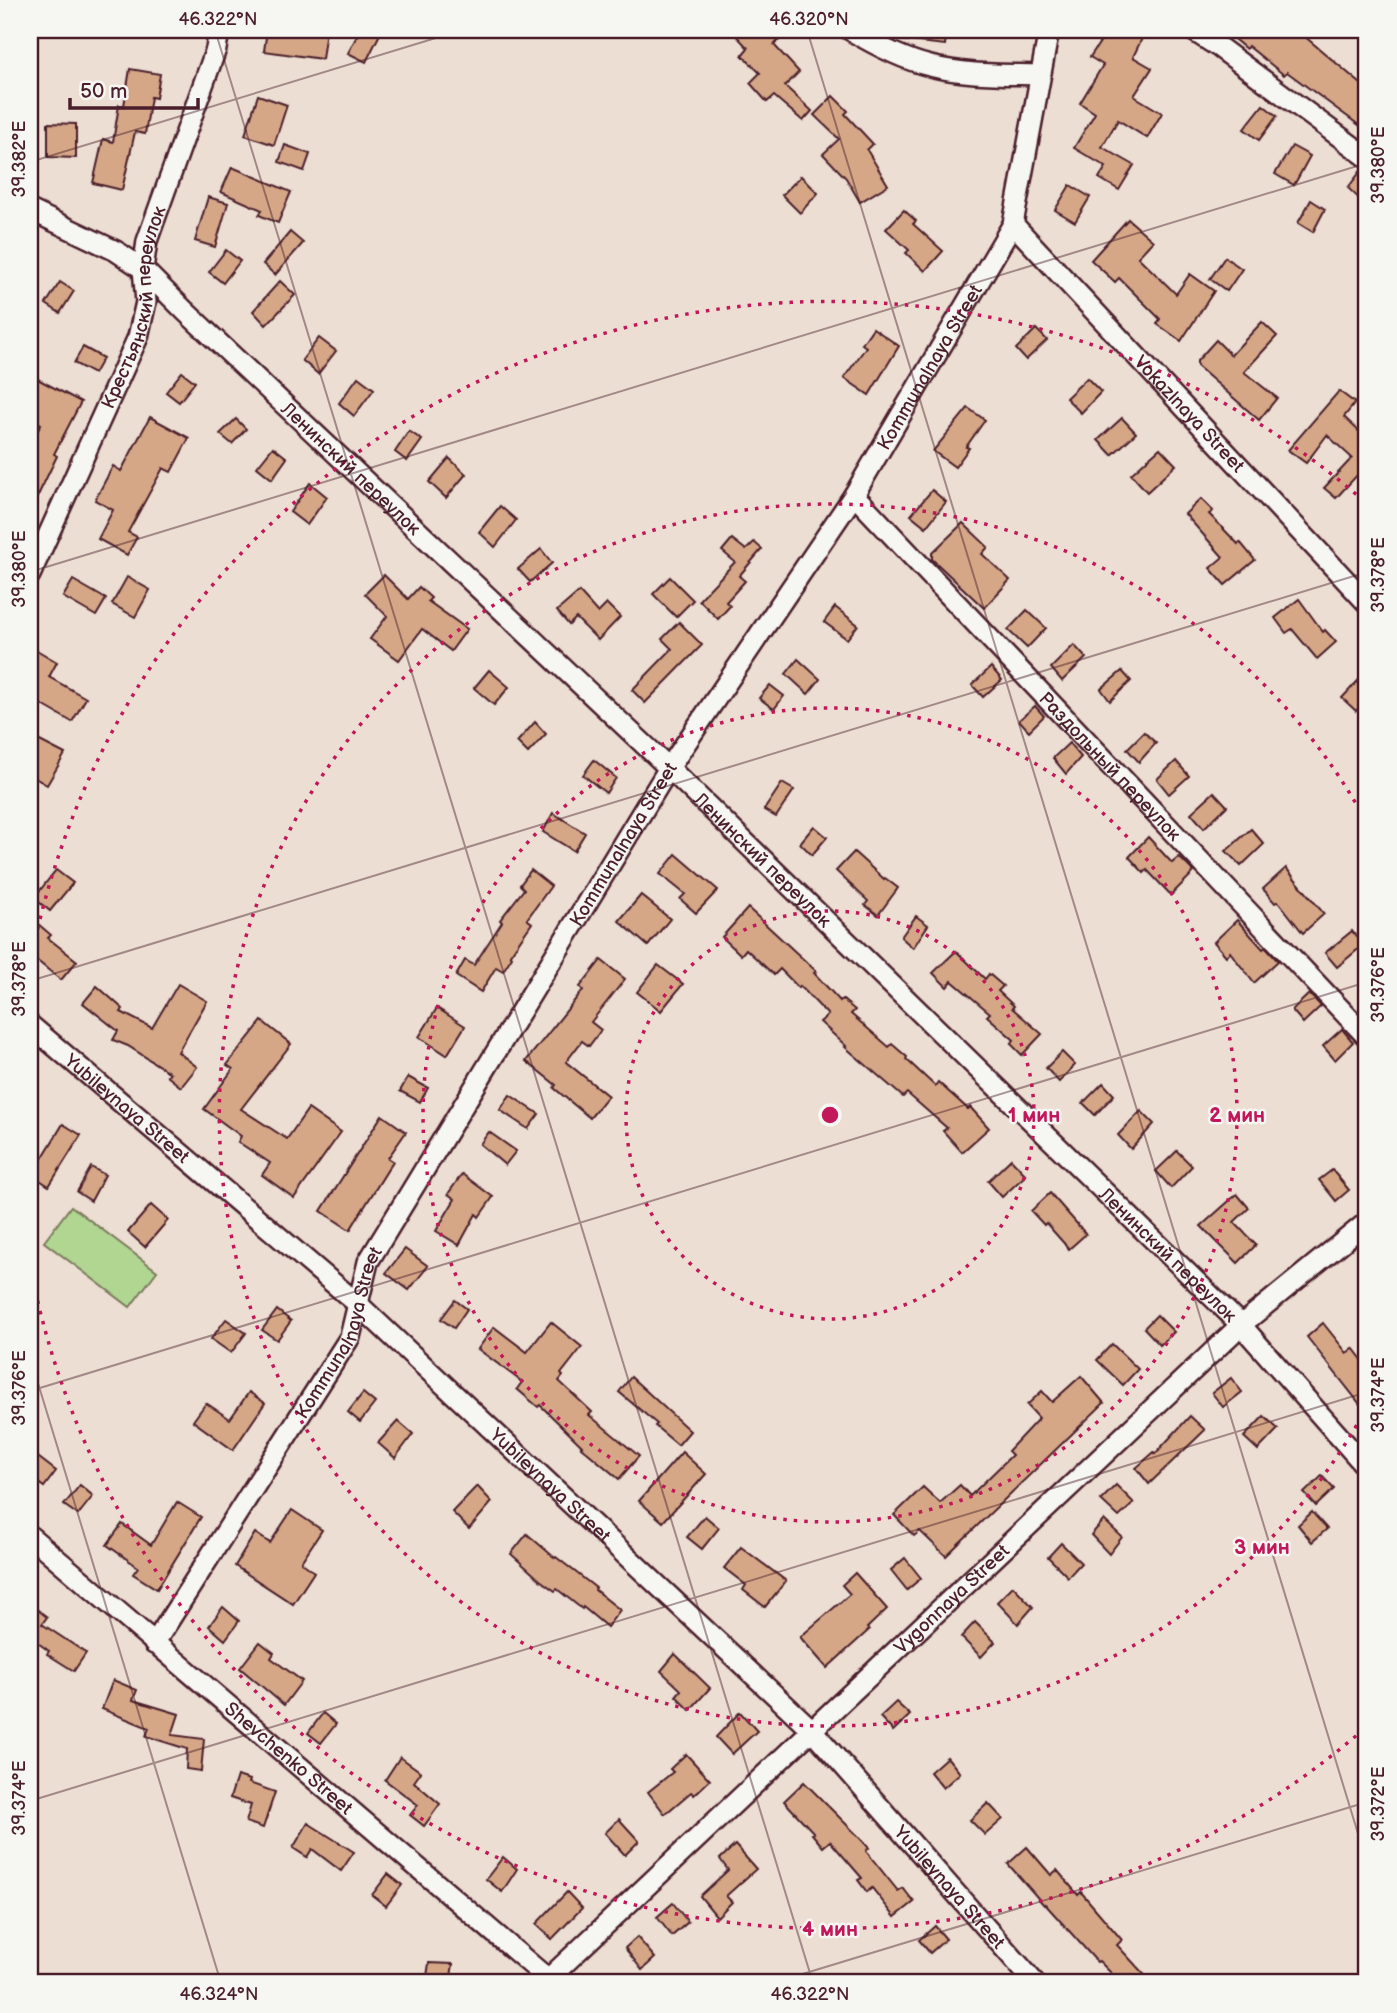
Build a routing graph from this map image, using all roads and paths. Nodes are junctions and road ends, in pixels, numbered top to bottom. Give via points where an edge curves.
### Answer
1 (219, 30) edge
2 (850, 30) edge
3 (1049, 30) edge
4 (1192, 30) edge
5 (1039, 75) junction
6 (1367, 157) edge
7 (30, 210) edge
8 (1013, 224) junction
9 (143, 269) junction
10 (854, 495) junction
11 (30, 575) edge
12 (1367, 603) edge
13 (669, 768) junction
14 (30, 1025) edge
15 (1367, 1037) edge
16 (1367, 1222) edge
17 (359, 1305) junction
18 (1241, 1325) junction
19 (1367, 1468) edge
20 (30, 1536) edge
21 (154, 1644) junction
22 (812, 1730) junction
23 (546, 1981) edge
24 (1035, 1983) edge

1 - 9 street, Крестьянский переулок via 147,241
2 - 5 street via 884,50 929,66 975,74
3 - 5 street, Kommunalnaya Street
4 - 6 street
5 - 8 street, Kommunalnaya Street
7 - 9 street, Ленинский переулок
8 - 10 street, Kommunalnaya Street
8 - 12 street, Vokazlnaya Street
9 - 11 street, Крестьянский переулок via 146,302 138,337
9 - 13 street, Ленинский переулок
10 - 13 street, Kommunalnaya Street
10 - 15 street, Раздольный переулок
13 - 17 street, Kommunalnaya Street via 368,1262
13 - 18 street, Ленинский переулок
14 - 17 street, Yubileynaya Street
16 - 18 street, Vygonnaya Street
17 - 21 street, Kommunalnaya Street via 350,1337
17 - 22 street, Yubileynaya Street
18 - 19 street, Ленинский переулок
18 - 22 street, Vygonnaya Street
20 - 21 street, Shevchenko Street
21 - 23 street, Shevchenko Street
22 - 23 street, Vygonnaya Street
22 - 24 street, Yubileynaya Street

